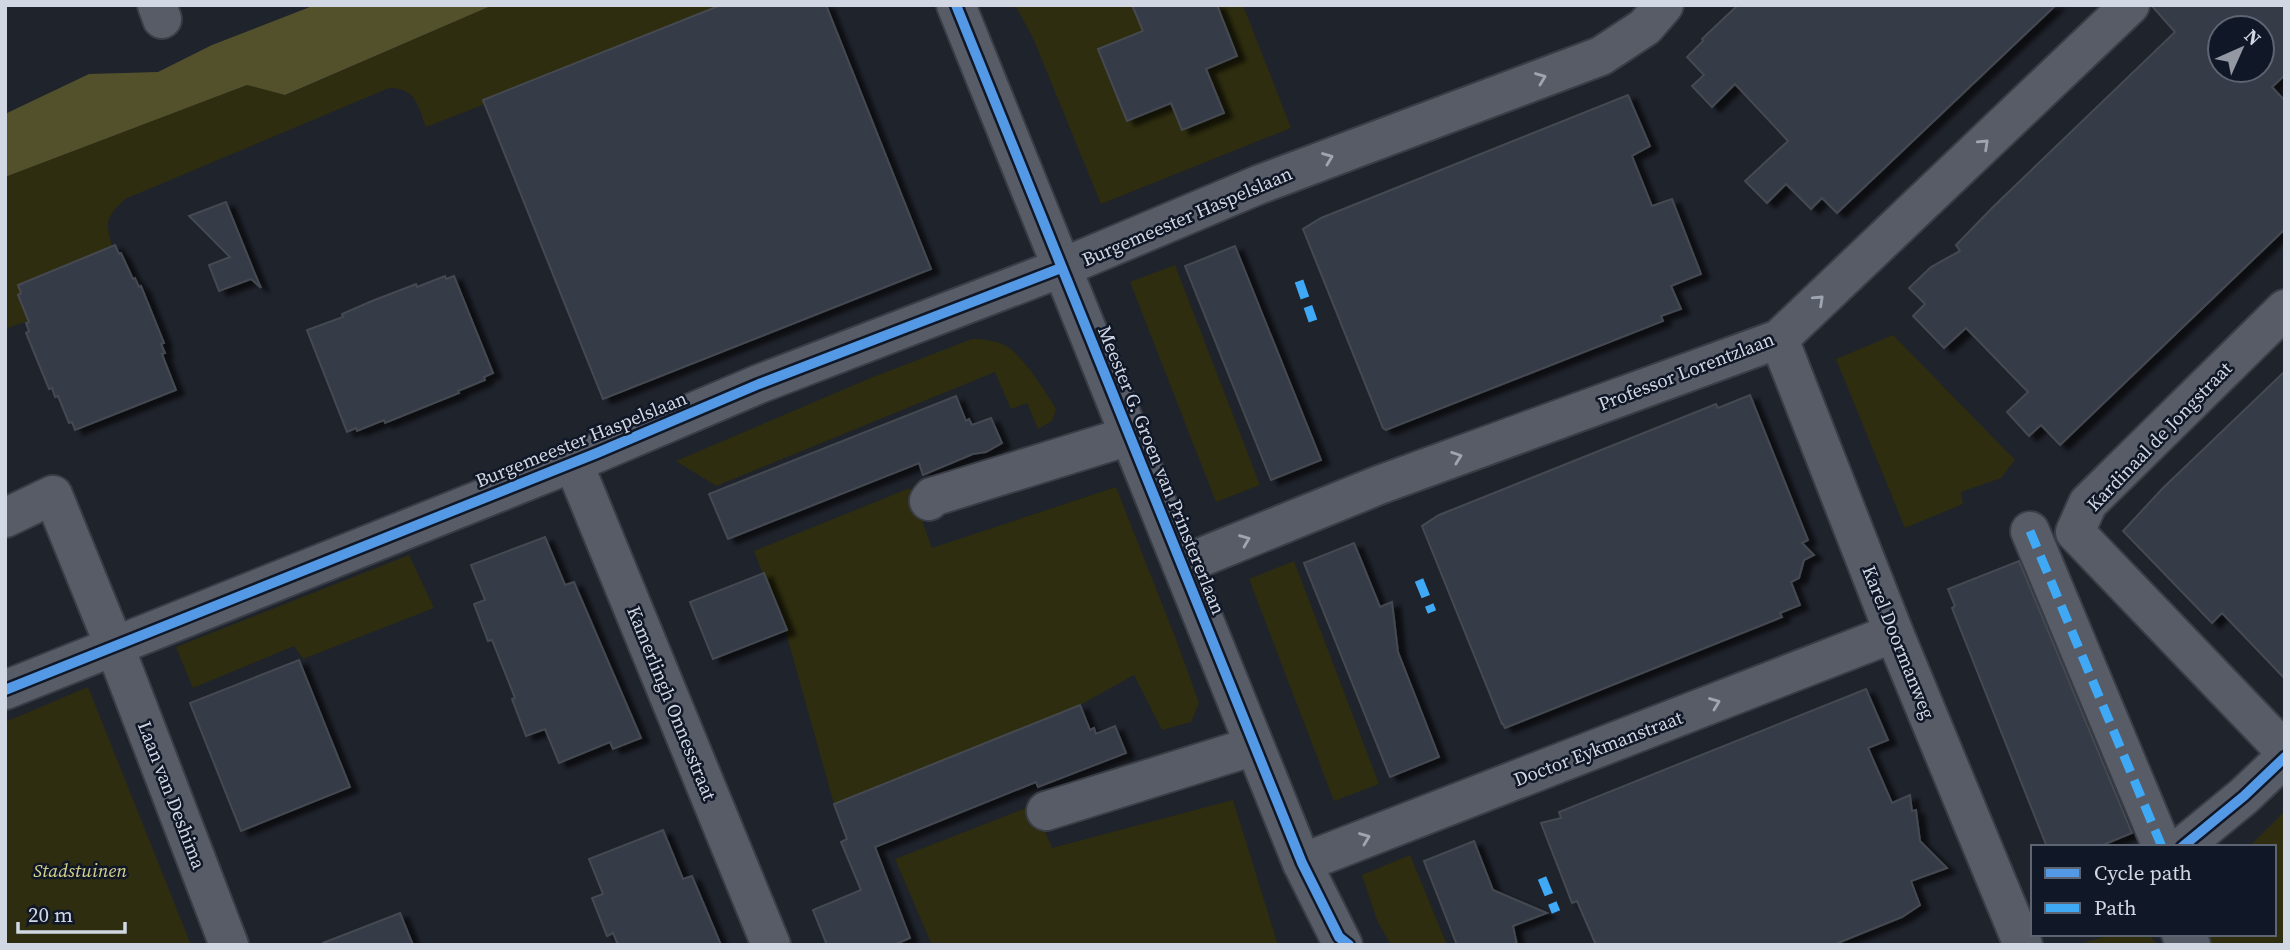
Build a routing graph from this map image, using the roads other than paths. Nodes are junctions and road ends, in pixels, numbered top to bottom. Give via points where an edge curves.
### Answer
1 (956, 5) edge
2 (1664, 5) edge
3 (2130, 5) edge
4 (1061, 268) junction
5 (2285, 309) edge
6 (1779, 339) junction
7 (1129, 436) junction
8 (573, 462) junction
9 (929, 501) dead end
10 (5, 518) edge
11 (2030, 531) dead end
12 (1182, 565) junction
13 (1894, 634) junction
14 (114, 645) junction
15 (5, 690) edge
16 (1254, 746) junction
17 (2285, 751) edge
18 (2285, 757) edge
19 (1046, 811) dead end
20 (2161, 845) edge
21 (2184, 845) edge
22 (1302, 863) junction
23 (2046, 936) edge
24 (229, 945) edge
25 (771, 945) edge
26 (1321, 945) edge
27 (1343, 945) edge
28 (2024, 945) edge

1 - 4 street, Meester G. Groen van Prinstererlaan
4 -> 2 street, Burgemeester Haspelslaan via 1266,181 1601,56 1646,27
6 -> 3 street, Professor Lorentzlaan
4 - 7 street, Meester G. Groen van Prinstererlaan
4 - 8 street, Burgemeester Haspelslaan via 759,384
5 - 17 street, Kardinaal de Jongstraat via 2088,503 2075,532
12 -> 6 street, Professor Lorentzlaan via 1380,485
6 - 13 street, Karel Doormanweg
7 - 9 street, Meester G. Groen van Prinstererlaan
7 - 12 street, Meester G. Groen van Prinstererlaan
8 - 14 street, Burgemeester Haspelslaan
8 - 25 street, Kamerlingh Onnesstraat
10 - 14 street, Laan van Deshima via 52,495
11 - 20 street
12 - 16 street, Meester G. Groen van Prinstererlaan
22 -> 13 street, Doctor Eykmanstraat
13 - 28 street, Karel Doormanweg
14 - 15 street
14 - 24 street, Laan van Deshima
16 - 19 street
16 - 22 street, Meester G. Groen van Prinstererlaan
18 - 21 street
22 - 26 street, Meester G. Groen van Prinstererlaan
22 - 27 street, Meester G. Groen van Prinstererlaan
23 - 28 street

